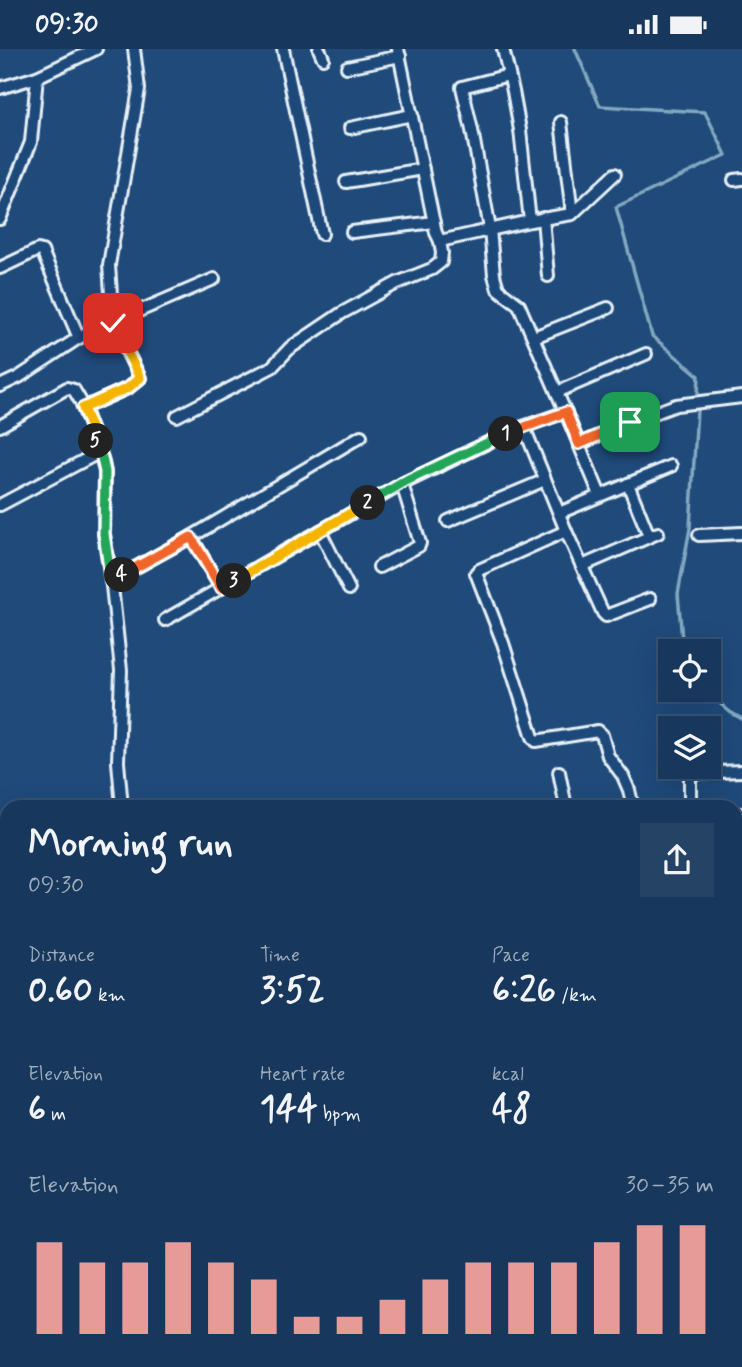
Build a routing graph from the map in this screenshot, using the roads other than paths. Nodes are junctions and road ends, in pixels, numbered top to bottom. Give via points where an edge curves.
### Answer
1 (96, 49) edge
2 (134, 49) edge
3 (283, 49) edge
4 (503, 49) edge
5 (399, 53) edge
6 (347, 67) dead end
7 (509, 75) junction
8 (37, 77) junction
9 (0, 88) edge
10 (412, 115) junction
11 (561, 122) dead end
12 (350, 128) dead end
13 (423, 169) junction
14 (615, 174) dead end
15 (346, 182) dead end
16 (572, 214) junction
17 (543, 218) junction
18 (0, 219) edge
19 (530, 221) junction
20 (434, 222) junction
21 (489, 229) junction
22 (352, 232) dead end
23 (322, 234) dead end
24 (440, 241) junction
25 (0, 268) edge
26 (548, 276) dead end
27 (214, 279) dead end
28 (608, 307) dead end
29 (113, 323) junction
30 (534, 337) junction
31 (79, 338) junction
32 (646, 354) dead end
33 (0, 386) edge
34 (557, 392) junction
35 (742, 397) edge
36 (83, 408) junction
37 (566, 412) junction
38 (177, 416) dead end
39 (0, 426) edge
40 (524, 427) junction
41 (361, 436) dead end
42 (579, 444) junction
43 (100, 452) junction
44 (671, 466) dead end
45 (545, 480) junction
46 (402, 484) junction
47 (628, 484) junction
48 (600, 495) junction
49 (0, 505) edge
50 (559, 513) junction
51 (447, 521) dead end
52 (320, 531) junction
53 (566, 531) junction
54 (742, 533) edge
55 (699, 535) dead end
56 (191, 537) junction
57 (379, 566) dead end
58 (582, 566) junction
59 (111, 581) junction
60 (221, 588) junction
61 (349, 589) dead end
62 (650, 599) dead end
63 (165, 620) dead end
64 (721, 771) edge
65 (742, 771) edge
66 (559, 772) dead end
67 (690, 779) edge
68 (121, 800) edge
69 (565, 800) edge
70 (631, 800) edge
71 (690, 800) edge

1 - 8 street
2 - 29 street via 139,89 109,265
3 - 23 street
4 - 7 street
5 - 6 street
5 - 10 street
7 - 19 street
7 - 21 street via 462,87
8 - 9 street
8 - 18 street via 31,142
10 - 12 street
10 - 13 street
11 - 16 street
13 - 15 street
13 - 20 street
14 - 16 street
16 - 17 street
17 - 19 street
17 - 26 street
19 - 21 street
20 - 22 street
20 - 24 street
21 - 24 street
21 - 30 street via 498,289 519,305
24 - 38 street via 441,262 432,269 342,313 290,348 272,367
25 - 31 street via 42,251
27 - 29 street
28 - 30 street
29 - 31 street
29 - 36 street via 140,378
30 - 34 street
31 - 33 street
32 - 34 street
34 - 37 street
35 - 42 street via 676,405
36 - 39 street via 74,390 67,388
36 - 43 street
37 - 40 street
37 - 42 street
40 - 45 street
40 - 46 street
41 - 56 street
42 - 48 street
43 - 49 street
43 - 59 street
44 - 47 street
45 - 50 street
45 - 51 street
46 - 52 street
46 - 57 street via 420,543
47 - 48 street
47 - 58 street via 653,534
48 - 50 street
50 - 53 street
52 - 60 street
52 - 61 street
53 - 58 street
53 - 70 street via 477,573 533,737 536,741 598,731
54 - 55 street
56 - 59 street
56 - 60 street
58 - 62 street via 606,615
59 - 68 street via 121,670
60 - 63 street
64 - 65 street
66 - 69 street
67 - 71 street

